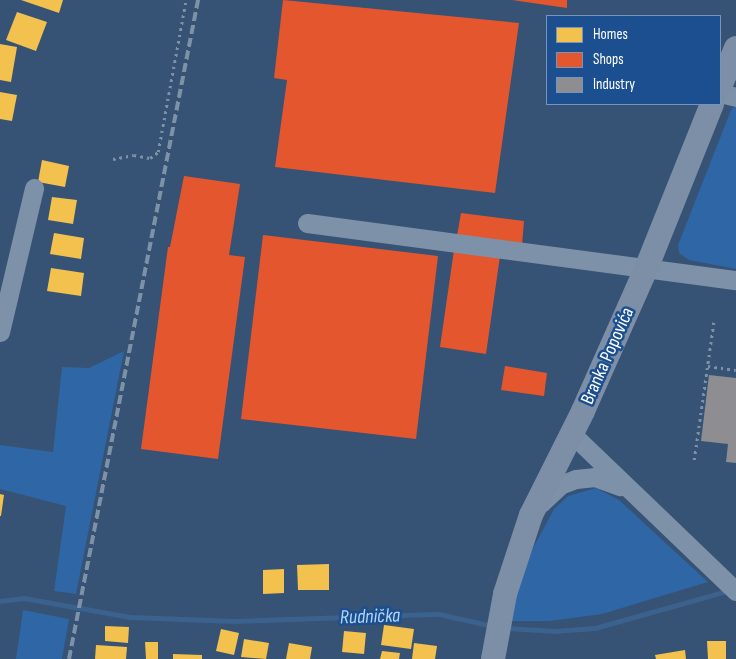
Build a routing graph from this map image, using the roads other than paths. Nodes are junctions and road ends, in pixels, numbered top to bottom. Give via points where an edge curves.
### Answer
1 (736, 48) edge
2 (721, 84) edge
3 (721, 93) edge
4 (736, 97) edge
5 (712, 105) edge
6 (34, 188) dead end
7 (307, 223) dead end
8 (646, 269) junction
9 (736, 280) edge
10 (0, 332) edge
11 (572, 434) junction
12 (634, 494) junction
13 (531, 515) junction
14 (736, 591) edge
15 (494, 656) edge

1 - 2 main road
3 - 4 street
5 - 8 main road, Branka Popovića
6 - 10 street
7 - 8 street
8 - 9 street via 660,268
8 - 11 main road, Branka Popovića
11 - 12 street
11 - 13 main road, Branka Popovića
12 - 13 street via 610,480 596,477 576,479 548,494
12 - 14 street
13 - 15 main road, Branka Popovića via 503,607

